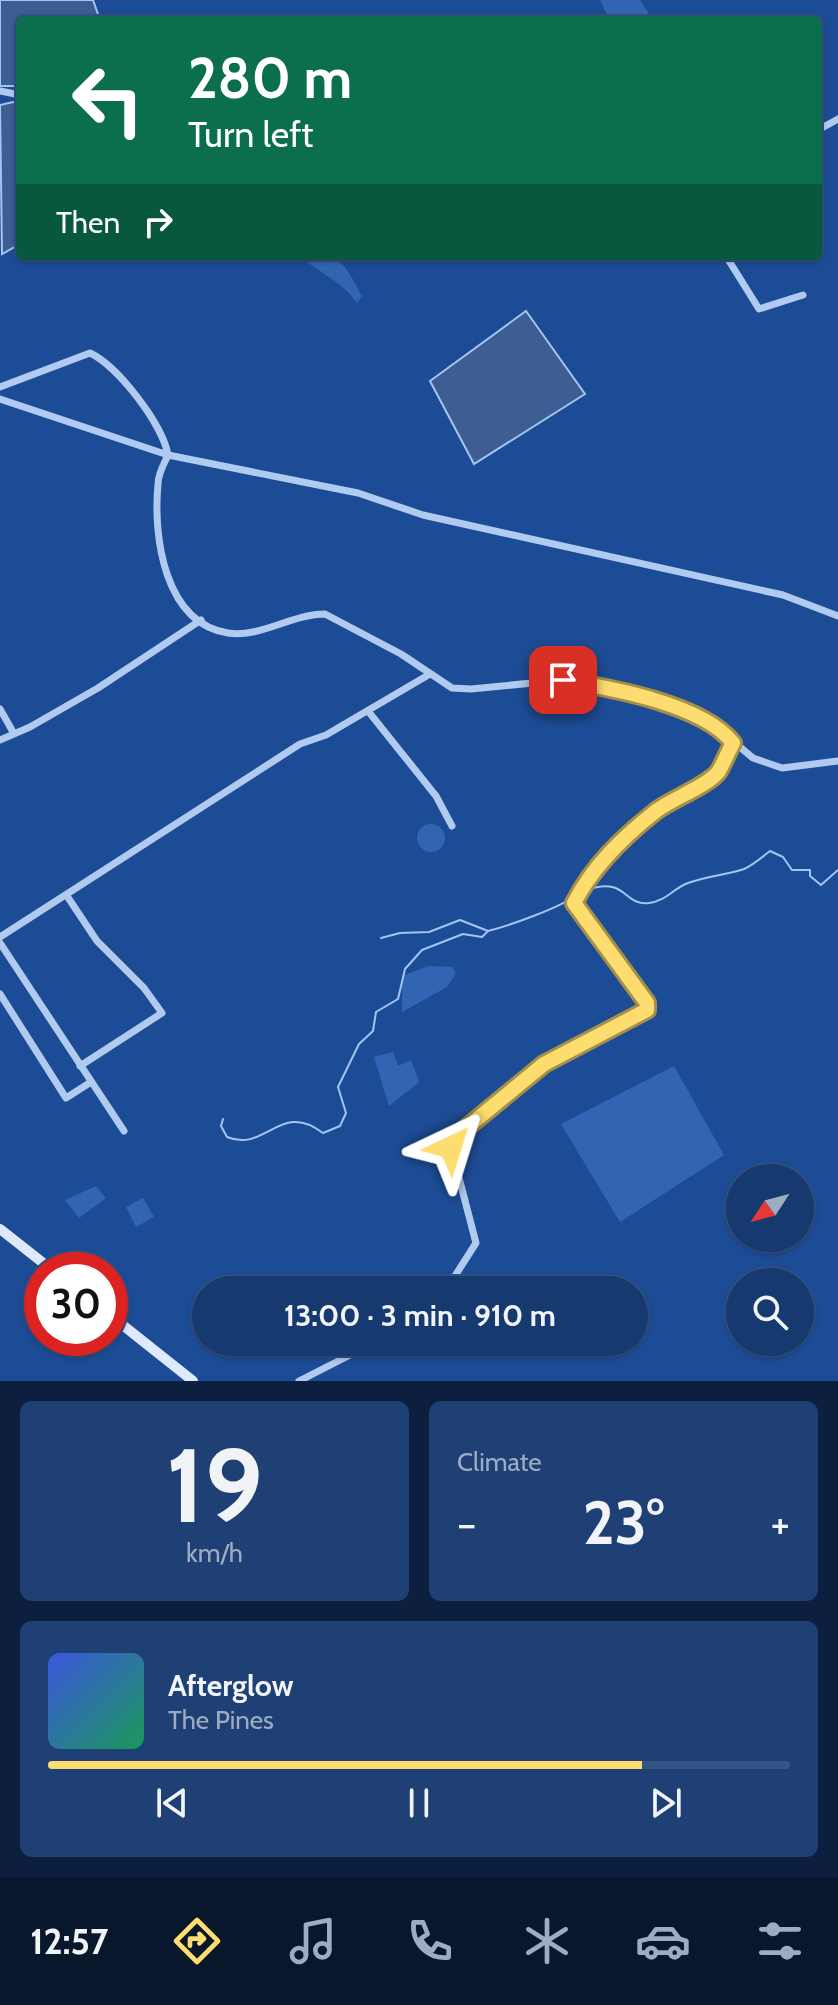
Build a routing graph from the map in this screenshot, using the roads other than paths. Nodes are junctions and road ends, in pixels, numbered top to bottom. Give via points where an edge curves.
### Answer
1 (728, 260) edge
2 (803, 295) dead end
3 (0, 387) edge
4 (0, 399) edge
5 (168, 455) junction
6 (838, 616) edge
7 (201, 620) junction
8 (430, 674) junction
9 (0, 709) edge
10 (368, 711) junction
11 (13, 732) junction
12 (0, 740) edge
13 (733, 743) junction
14 (838, 761) edge
15 (452, 826) dead end
16 (67, 896) junction
17 (0, 937) edge
18 (0, 943) edge
19 (0, 994) edge
20 (80, 1066) junction
21 (91, 1082) junction
22 (124, 1131) dead end
23 (0, 1229) edge
24 (29, 1252) edge
25 (455, 1276) edge
26 (128, 1329) edge
27 (348, 1356) edge
28 (193, 1381) edge
29 (299, 1381) edge

1 - 2 street via 759,309
3 - 5 street via 90,353 133,391
4 - 5 street
5 - 6 street via 358,493 423,515 783,595
5 - 7 street via 158,481 158,527 167,581
7 - 8 street via 208,627 246,634 325,614
7 - 11 street via 98,688
8 - 10 street
8 - 13 street via 462,689 563,680 608,687 710,722
9 - 11 street
10 - 15 street via 436,796
10 - 16 street via 300,744
11 - 12 street
13 - 14 street via 753,758 782,768
13 - 25 street via 718,772 624,838 574,903 647,1010 544,1064 454,1138 451,1147 476,1243
16 - 17 street
16 - 20 street via 97,941 162,1013
18 - 20 street
19 - 21 street via 66,1098
20 - 21 street
21 - 22 street
23 - 24 street
26 - 28 street
27 - 29 street

